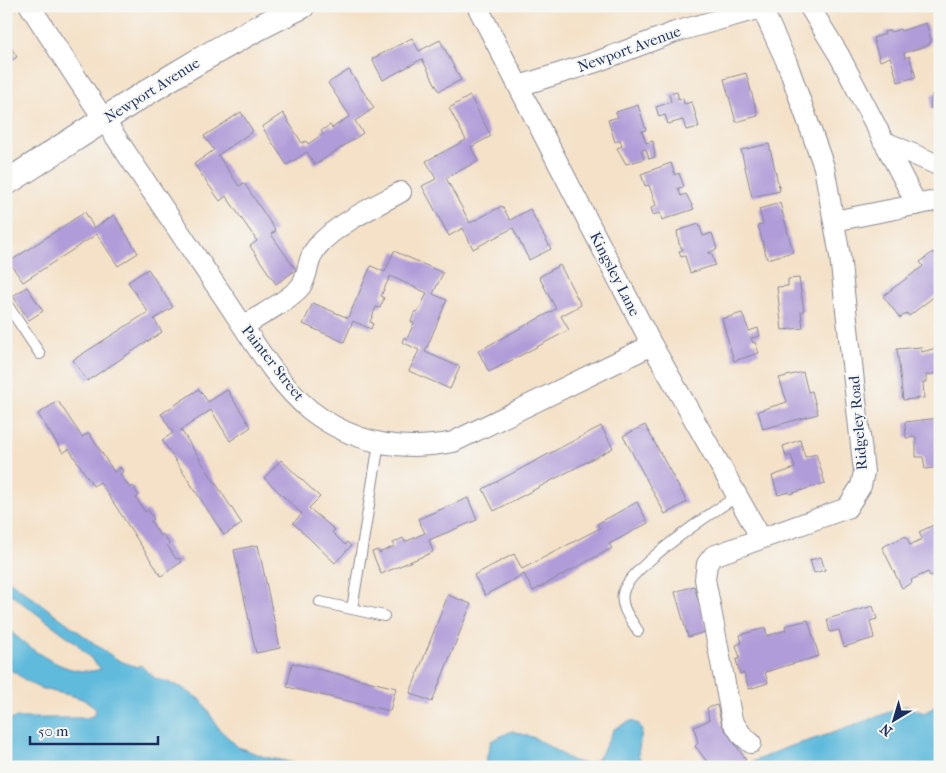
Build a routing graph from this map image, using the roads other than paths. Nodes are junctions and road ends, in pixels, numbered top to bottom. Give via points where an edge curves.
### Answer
1 (30, 6) edge
2 (302, 6) edge
3 (477, 6) edge
4 (809, 6) edge
5 (763, 7) edge
6 (519, 86) junction
7 (103, 120) junction
8 (883, 141) junction
9 (940, 166) edge
10 (6, 183) edge
11 (401, 192) dead end
12 (940, 200) edge
13 (917, 205) junction
14 (834, 221) junction
15 (6, 302) edge
16 (244, 326) junction
17 (652, 345) junction
18 (40, 354) dead end
19 (379, 443) junction
20 (736, 497) junction
21 (760, 538) junction
22 (320, 602) dead end
23 (352, 609) junction
24 (384, 616) dead end
25 (638, 631) dead end
26 (751, 743) dead end

1 - 7 street, Painter Street
2 - 7 street, Newport Avenue via 211,52
3 - 6 street, Kingsley Lane
4 - 8 street
5 - 6 street, Newport Avenue via 675,32 596,62
5 - 14 street, Ridgeley Road via 824,167
6 - 17 street, Kingsley Lane
7 - 10 street, Newport Avenue
7 - 16 street, Painter Street
8 - 9 street
8 - 13 street
11 - 16 street via 366,211 317,246 300,287
12 - 13 street
13 - 14 street
14 - 21 street, Ridgeley Road via 864,472 861,486 847,508
15 - 18 lane
16 - 19 street, Painter Street via 294,394 310,410 354,435
17 - 19 street, Painter Street via 453,442 418,447
17 - 20 street, Kingsley Lane
19 - 23 lane
20 - 21 street, Kingsley Lane
20 - 25 lane via 646,563 622,592 622,606
21 - 26 street, Ridgeley Road via 713,556 704,573 732,720
22 - 23 lane
23 - 24 lane

